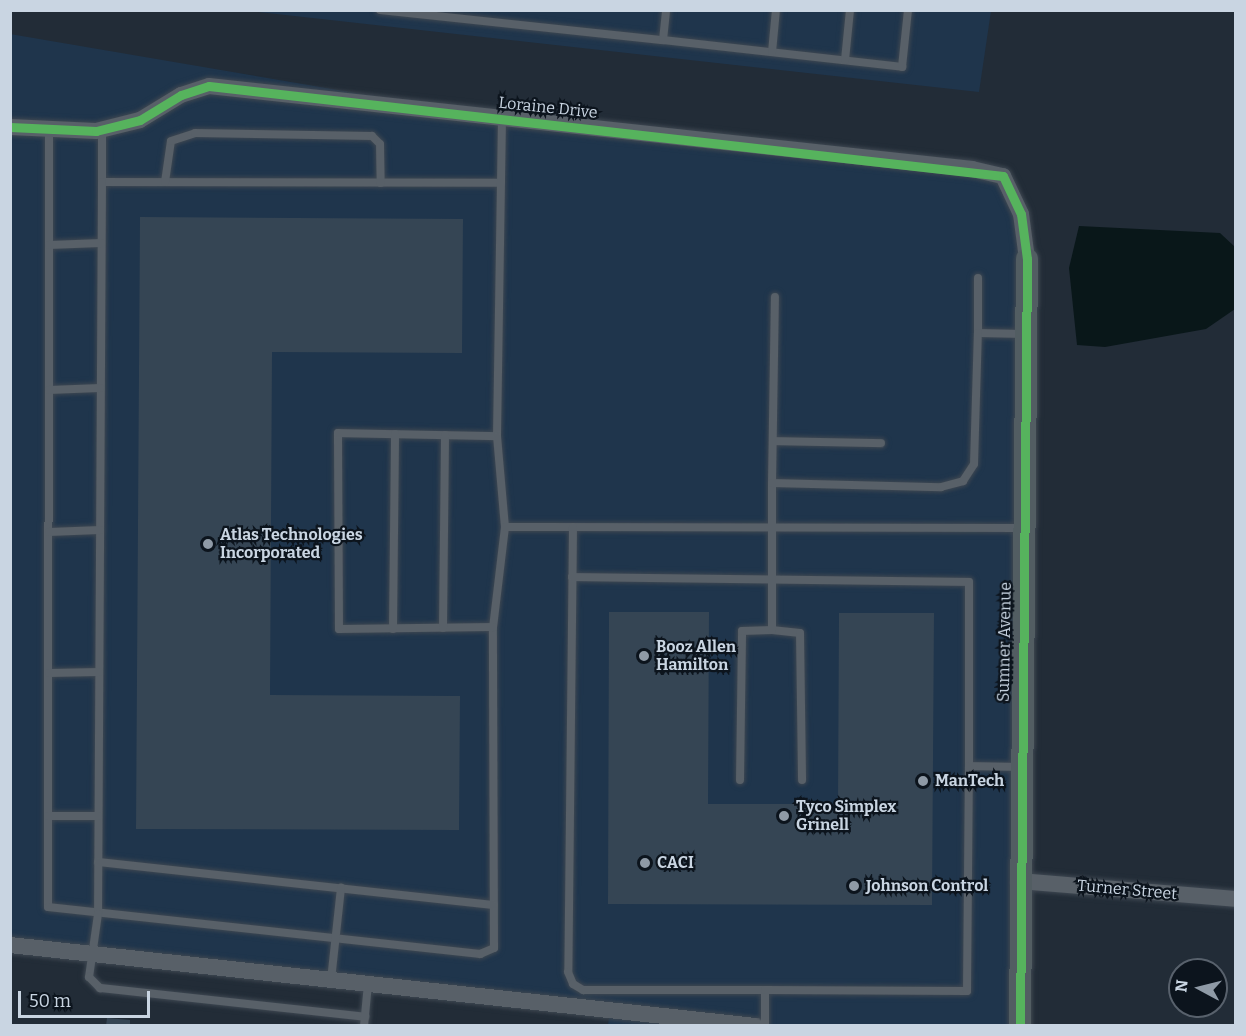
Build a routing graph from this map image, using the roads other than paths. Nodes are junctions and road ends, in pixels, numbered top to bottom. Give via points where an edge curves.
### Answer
1 (380, 10) edge
2 (666, 10) edge
3 (776, 10) edge
4 (850, 10) edge
5 (908, 10) edge
6 (663, 40) junction
7 (772, 52) junction
8 (845, 60) junction
9 (502, 118) junction
10 (10, 127) edge
11 (49, 129) junction
12 (102, 129) junction
13 (102, 182) junction
14 (165, 182) junction
15 (381, 183) junction
16 (501, 183) junction
17 (101, 243) junction
18 (49, 245) junction
19 (1027, 259) joint
20 (978, 278) dead end
21 (775, 297) dead end
22 (978, 333) junction
23 (1025, 334) junction
24 (100, 388) junction
25 (49, 390) junction
26 (395, 434) junction
27 (445, 435) junction
28 (497, 436) junction
29 (773, 441) junction
30 (881, 443) dead end
31 (772, 483) junction
32 (772, 526) junction
33 (505, 527) junction
34 (573, 527) junction
35 (1021, 528) junction
36 (100, 530) junction
37 (49, 532) junction
38 (572, 578) junction
39 (773, 579) junction
40 (493, 627) junction
41 (393, 628) junction
42 (443, 628) junction
43 (772, 630) junction
44 (99, 672) junction
45 (49, 673) junction
46 (969, 766) junction
47 (1019, 767) junction
48 (740, 780) dead end
49 (802, 780) dead end
50 (48, 816) junction
51 (98, 816) junction
52 (98, 862) junction
53 (1018, 881) junction
54 (340, 888) junction
55 (1236, 899) edge
56 (494, 905) junction
57 (98, 914) junction
58 (335, 939) junction
59 (10, 945) edge
60 (91, 954) junction
61 (331, 980) junction
62 (368, 984) junction
63 (765, 990) junction
64 (365, 1021) edge
65 (665, 1021) edge
66 (756, 1026) edge
67 (765, 1026) edge
68 (1020, 1026) edge

1 - 6 lane
2 - 6 lane
3 - 7 lane
4 - 8 lane
5 - 8 lane via 902,67
6 - 7 lane
7 - 8 lane
9 - 12 street, Loraine Drive via 209,86 181,95 140,120
9 - 16 lane
9 - 19 street, Loraine Drive via 1003,176 1022,214
10 - 11 street, Loraine Drive
11 - 12 street, Loraine Drive
11 - 18 lane
12 - 13 lane
13 - 14 lane
13 - 17 lane
14 - 15 lane
14 - 15 lane via 171,141 195,132 372,136 380,144
15 - 16 lane
16 - 28 lane
17 - 18 lane
17 - 24 lane
18 - 25 lane
19 - 23 street, Sumner Avenue
20 - 22 lane
21 - 29 lane
22 - 23 lane
22 - 31 lane via 974,464 963,481 941,487
23 - 35 street, Sumner Avenue
24 - 25 lane
24 - 36 lane
25 - 37 lane
26 - 27 lane
26 - 41 lane
26 - 41 lane via 338,433 339,629
27 - 28 lane
27 - 42 lane
28 - 33 lane
29 - 30 lane
29 - 31 lane
31 - 32 lane
32 - 34 lane
32 - 35 lane
32 - 39 lane
33 - 34 lane
33 - 40 lane
34 - 38 lane
35 - 47 street, Sumner Avenue
36 - 37 lane
36 - 44 lane
37 - 45 lane
38 - 39 lane
38 - 63 lane via 568,972 573,984 583,990
39 - 43 lane
39 - 46 lane via 969,582
40 - 42 lane
40 - 56 lane
41 - 42 lane
43 - 48 lane via 742,631
43 - 49 lane via 800,633
44 - 45 lane
44 - 51 lane
45 - 50 lane
46 - 47 lane
46 - 63 lane via 967,991
47 - 53 street, Sumner Avenue
50 - 51 lane
50 - 57 lane via 48,907
51 - 52 lane
52 - 54 lane
52 - 57 lane
53 - 55 street, Turner Street
53 - 68 street, Sumner Avenue
54 - 56 lane
54 - 58 lane
56 - 58 lane via 494,948 480,954
57 - 58 lane
57 - 60 lane
58 - 61 lane
59 - 60 street
60 - 61 street
60 - 64 lane via 89,977 100,988
61 - 62 street
62 - 64 lane
62 - 65 street
63 - 67 lane
65 - 66 street

